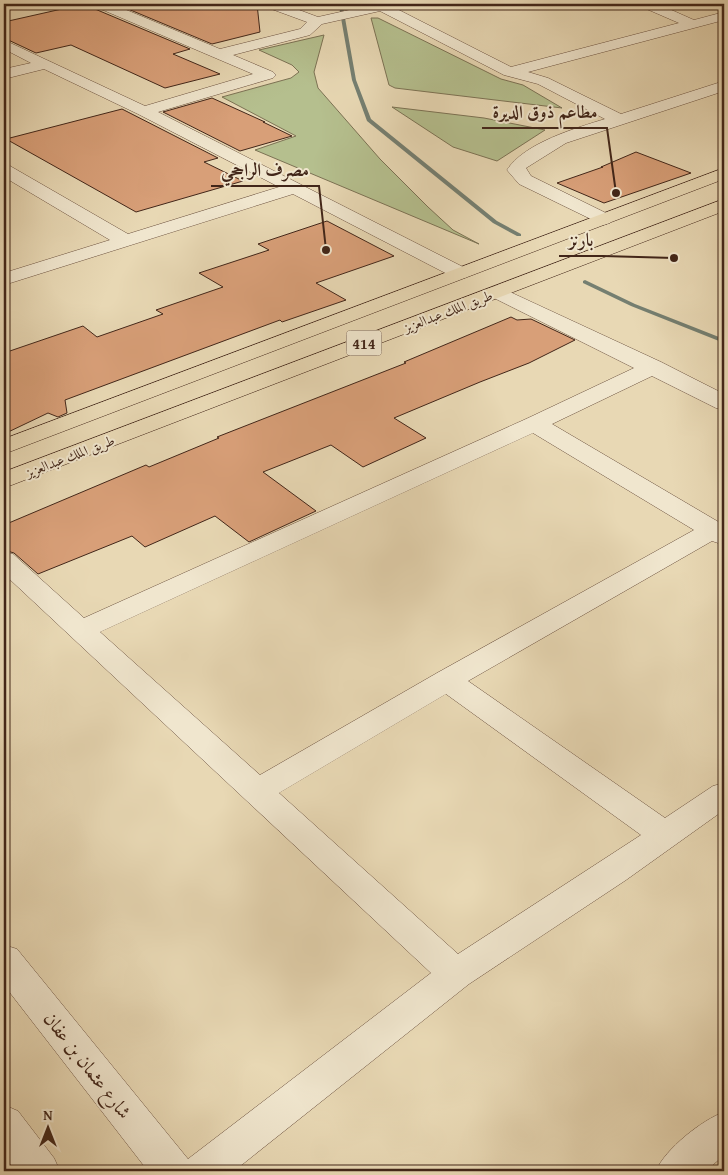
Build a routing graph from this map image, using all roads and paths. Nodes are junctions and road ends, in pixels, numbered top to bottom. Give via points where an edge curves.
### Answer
1 (101, 4) edge
2 (271, 4) edge
3 (647, 4) edge
4 (387, 5) edge
5 (321, 6) dead end
6 (292, 12) junction
7 (724, 16) edge
8 (317, 21) junction
9 (692, 24) junction
10 (4, 44) edge
11 (219, 54) junction
12 (45, 64) junction
13 (509, 72) junction
14 (4, 74) edge
15 (724, 86) edge
16 (144, 111) junction
17 (618, 119) junction
18 (4, 170) edge
19 (724, 173) edge
20 (294, 188) junction
21 (724, 204) edge
22 (603, 219) junction
23 (126, 241) junction
24 (460, 274) junction
25 (4, 279) edge
26 (497, 292) junction
27 (653, 367) junction
28 (724, 403) edge
29 (534, 424) junction
30 (4, 447) edge
31 (4, 481) edge
32 (719, 533) edge
33 (4, 560) edge
34 (81, 630) junction
35 (447, 680) junction
36 (258, 791) junction
37 (724, 794) edge
38 (665, 834) junction
39 (4, 959) edge
40 (456, 974) junction
41 (4, 1123) edge
42 (724, 1130) edge
43 (39, 1171) edge
44 (173, 1171) edge
45 (203, 1171) edge
46 (676, 1171) edge

1 - 11 street
2 - 6 street
3 - 9 street
4 - 8 street
4 - 13 street
5 - 6 street
6 - 8 street
7 - 9 street
8 - 11 street via 305,32
9 - 13 street
10 - 12 street
11 - 16 street via 268,75
12 - 14 street
12 - 16 street
13 - 17 street via 543,81
15 - 17 street
16 - 20 street
17 - 22 street via 560,138 516,170 525,180
18 - 23 street
19 - 22 highway, طريق الملك عبدالعزيز / 414
20 - 23 street
20 - 24 street
21 - 26 highway, طريق الملك عبدالعزيز / 414
22 - 24 highway, طريق الملك عبدالعزيز / 414
23 - 25 street
24 - 30 highway, طريق الملك عبدالعزيز / 414
26 - 27 street
26 - 31 highway, طريق الملك عبدالعزيز / 414
27 - 28 street
27 - 29 street
29 - 32 street
29 - 34 street
32 - 35 street
33 - 34 street
34 - 36 street
35 - 36 street
35 - 38 street
36 - 40 street
37 - 38 street
38 - 40 street via 614,872
39 - 44 street, شارع عثمان بن عفان
40 - 45 street
41 - 43 street
42 - 46 street

